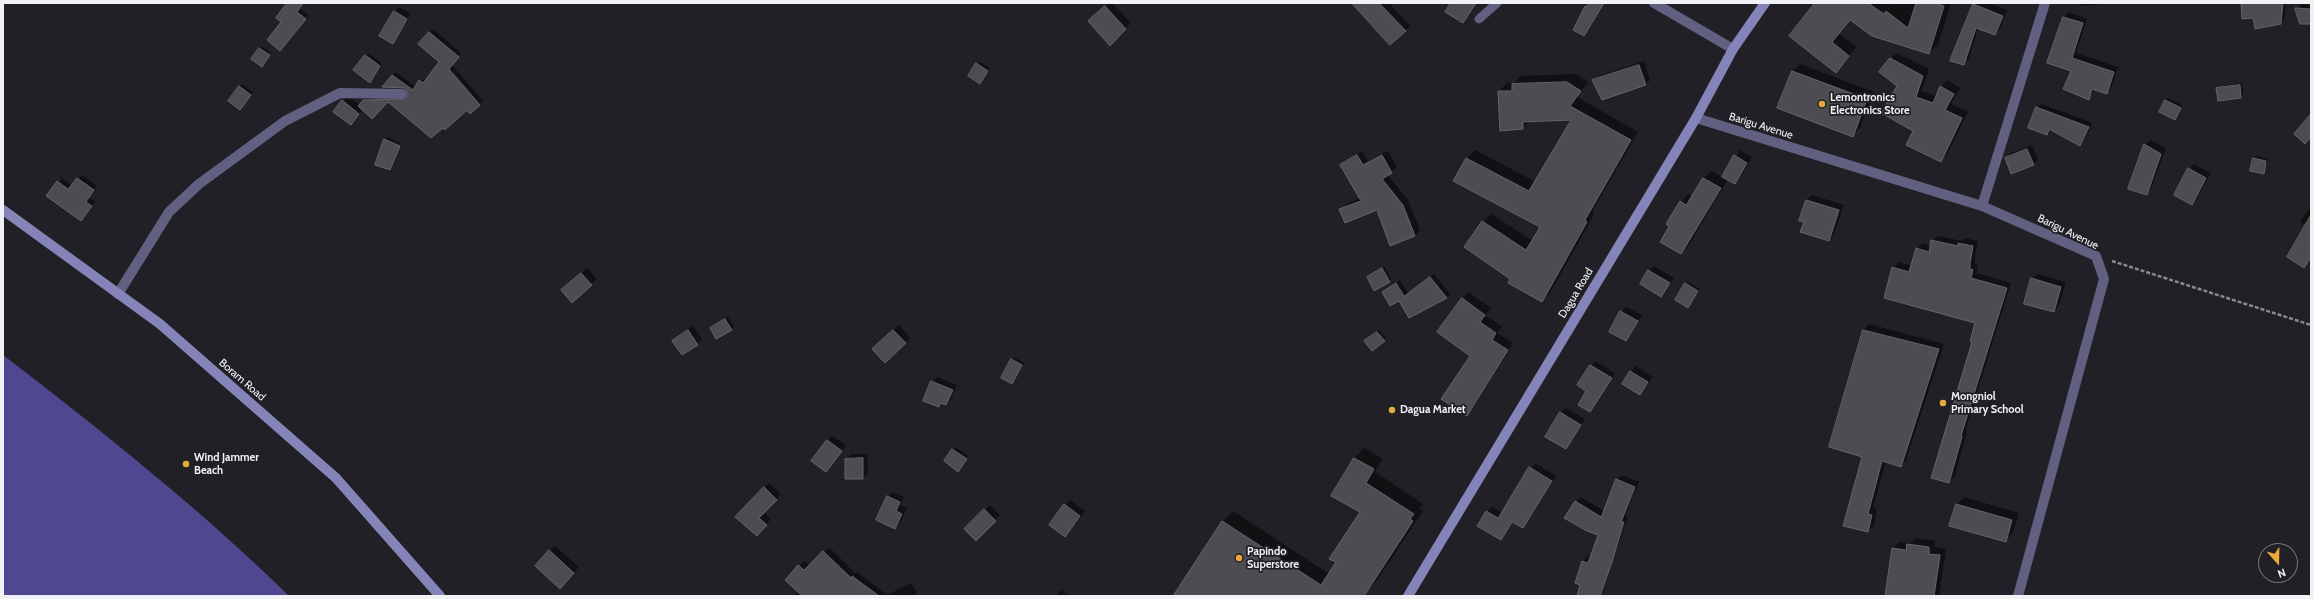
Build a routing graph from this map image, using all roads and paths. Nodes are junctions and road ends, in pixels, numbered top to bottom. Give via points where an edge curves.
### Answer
1 (1497, 3) edge
2 (1654, 3) edge
3 (1765, 3) edge
4 (2045, 3) edge
5 (1479, 19) dead end
6 (1733, 49) junction
7 (402, 94) dead end
8 (1696, 118) junction
9 (1982, 206) junction
10 (3, 210) edge
11 (2096, 256) junction
12 (118, 294) junction
13 (2311, 325) edge
14 (440, 596) edge
15 (1408, 596) edge
16 (2018, 596) edge

1 - 5 lane
2 - 6 street
3 - 6 street, Dagua Road
4 - 9 street
6 - 8 street, Dagua Road
7 - 12 street via 340,93 285,121 205,179 169,212
8 - 9 street, Barigu Avenue
8 - 15 street, Dagua Road
9 - 11 street, Barigu Avenue
10 - 12 street, Boram Road
11 - 13 path
11 - 16 street, Barigu Avenue via 2104,278
12 - 14 street, Boram Road via 160,324 336,478

